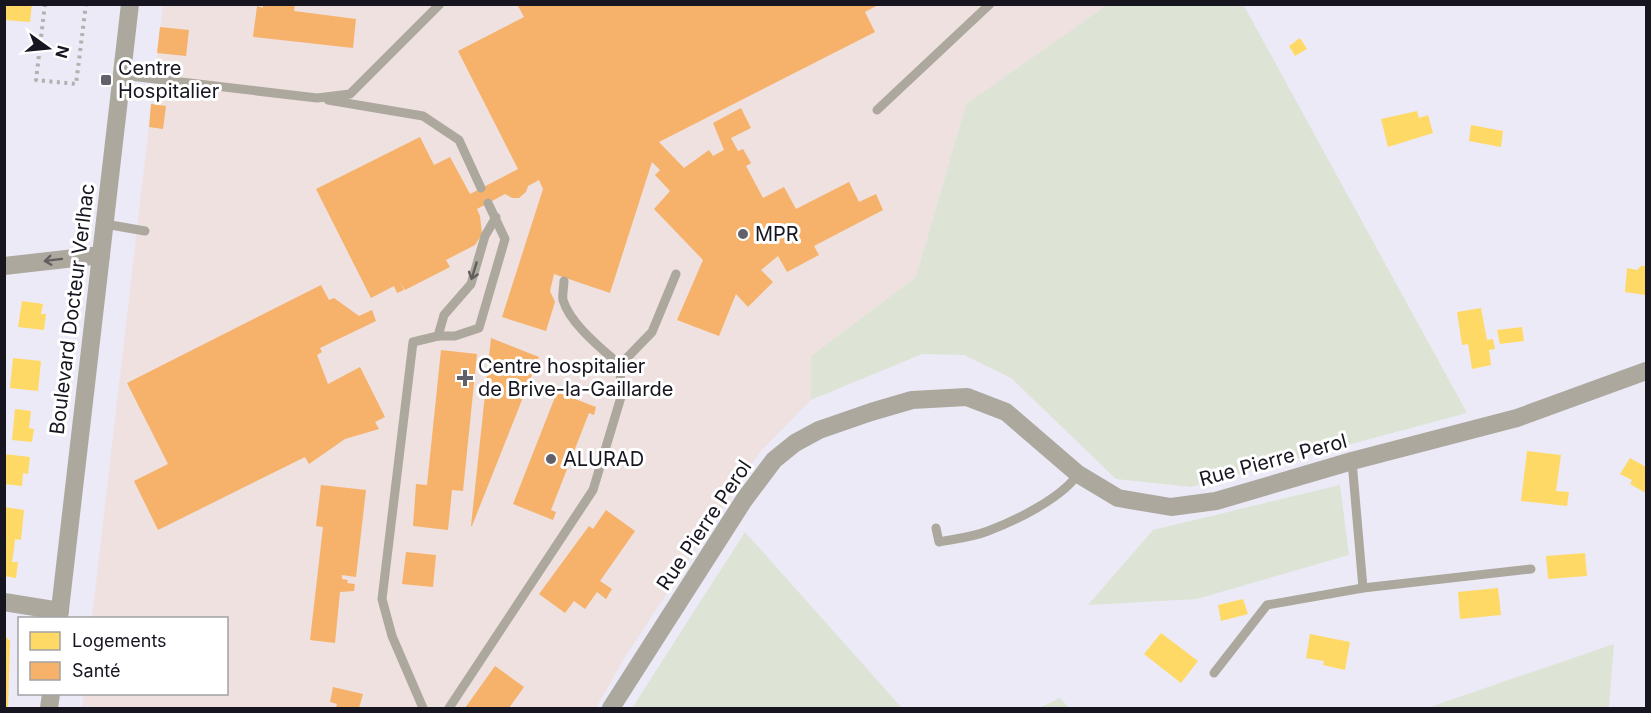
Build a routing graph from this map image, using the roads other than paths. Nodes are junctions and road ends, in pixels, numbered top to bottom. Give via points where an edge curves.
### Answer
1 (129, 4) edge
2 (441, 4) edge
3 (990, 4) edge
4 (122, 75) junction
5 (316, 98) junction
6 (877, 110) dead end
7 (481, 188) dead end
8 (488, 203) dead end
9 (496, 217) junction
10 (105, 224) junction
11 (146, 231) dead end
12 (101, 255) junction
13 (4, 266) edge
14 (676, 274) dead end
15 (564, 281) dead end
16 (438, 336) junction
17 (620, 365) junction
18 (1647, 371) edge
19 (1352, 461) junction
20 (1078, 474) junction
21 (936, 528) dead end
22 (1530, 569) dead end
23 (1363, 588) junction
24 (4, 603) edge
25 (60, 615) edge
26 (1215, 673) dead end
27 (423, 708) edge
28 (449, 708) edge
29 (611, 708) edge

1 - 4 street, Boulevard Docteur Verlhac
2 - 5 lane via 350,94
3 - 6 lane
4 - 5 lane
4 - 10 street, Boulevard Docteur Verlhac
5 - 7 lane via 423,116 459,141
8 - 9 lane
9 -> 16 lane via 485,236 471,284 444,315
9 - 16 lane via 505,239 479,328 455,336
10 - 11 lane
10 - 12 street, Boulevard Docteur Verlhac
12 -> 13 street
12 - 25 street, Boulevard Docteur Verlhac
14 - 17 lane via 652,332
15 - 17 lane via 563,299 573,316
16 - 27 lane via 413,342 382,598 392,636
17 - 28 lane via 621,397 593,490
18 - 19 street, Rue Pierre Perol via 1517,418
19 - 20 street, Rue Pierre Perol via 1216,501 1172,507 1118,498
19 - 23 lane
20 - 21 lane via 1072,483 1033,509 987,531 939,542
20 - 29 street, Rue Pierre Perol via 1006,412 967,397 912,400 819,430 774,460 744,500
22 - 23 lane
23 - 26 lane via 1267,605
24 - 25 street

